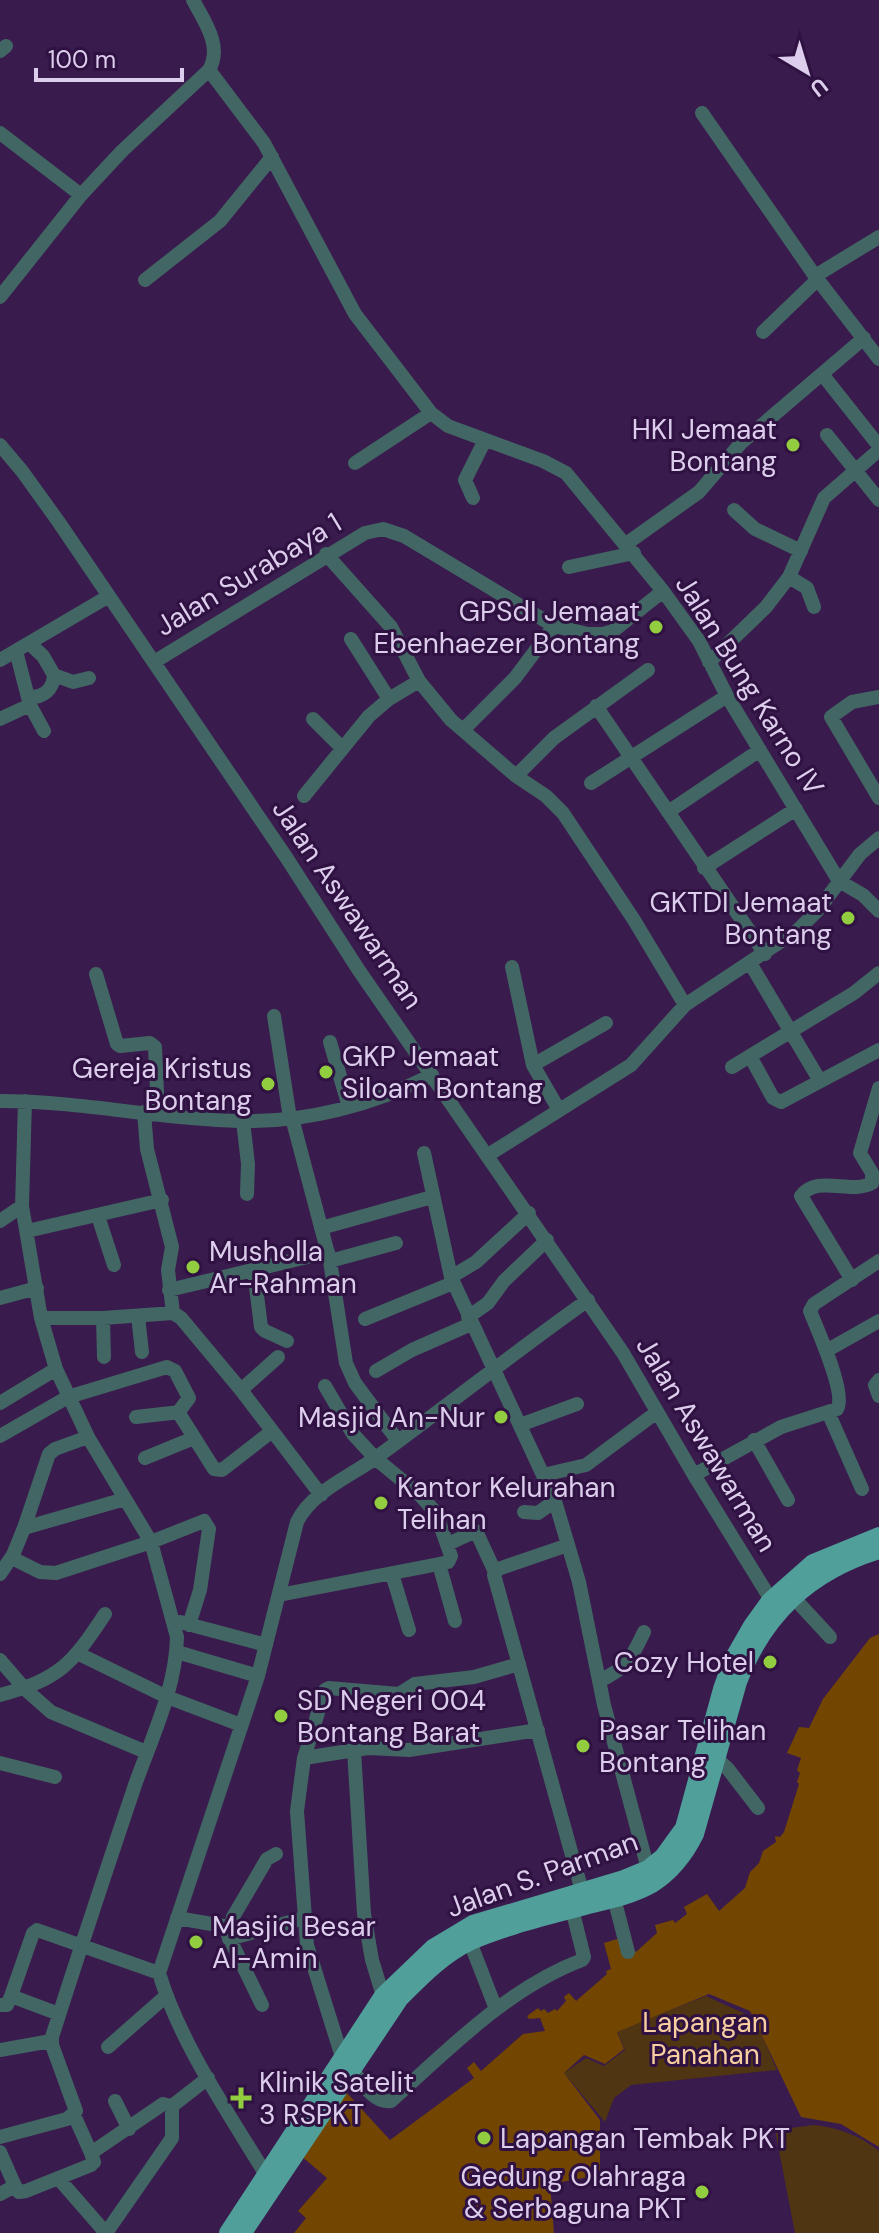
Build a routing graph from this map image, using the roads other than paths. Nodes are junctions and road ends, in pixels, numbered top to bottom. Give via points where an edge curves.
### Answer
1 (193, 0) edge
2 (209, 70) junction
3 (702, 113) dead end
4 (0, 133) edge
5 (272, 157) junction
6 (81, 195) junction
7 (879, 237) edge
8 (817, 277) junction
9 (145, 280) dead end
10 (0, 297) edge
11 (763, 332) dead end
12 (864, 338) junction
13 (879, 359) edge
14 (822, 374) junction
15 (431, 413) junction
16 (827, 435) dead end
17 (485, 440) junction
18 (879, 448) edge
19 (5, 449) edge
20 (355, 463) dead end
21 (855, 470) junction
22 (473, 498) dead end
23 (879, 500) edge
24 (734, 510) dead end
25 (630, 549) junction
26 (801, 551) junction
27 (326, 554) junction
28 (569, 567) dead end
29 (789, 577) junction
30 (663, 591) junction
31 (109, 596) junction
32 (814, 607) dead end
33 (554, 626) junction
34 (351, 639) dead end
35 (23, 647) junction
36 (0, 660) edge
37 (154, 662) junction
38 (709, 662) junction
39 (648, 670) dead end
40 (54, 675) junction
41 (89, 678) dead end
42 (419, 681) junction
43 (727, 696) junction
44 (879, 697) edge
45 (389, 699) junction
46 (29, 701) junction
47 (596, 706) junction
48 (0, 719) edge
49 (313, 719) dead end
50 (463, 730) junction
51 (44, 731) dead end
52 (342, 748) junction
53 (760, 750) junction
54 (631, 757) junction
55 (516, 776) junction
56 (591, 783) dead end
57 (304, 796) dead end
58 (879, 798) edge
59 (796, 809) junction
60 (668, 812) junction
61 (879, 838) edge
62 (704, 868) junction
63 (839, 881) junction
64 (879, 911) edge
65 (765, 954) junction
66 (750, 963) junction
67 (512, 967) dead end
68 (879, 973) edge
69 (96, 974) dead end
70 (685, 1005) junction
71 (274, 1016) dead end
72 (606, 1023) dead end
73 (792, 1030) junction
74 (330, 1042) dead end
75 (879, 1050) edge
76 (750, 1056) junction
77 (533, 1065) junction
78 (732, 1067) dead end
79 (432, 1075) junction
80 (820, 1081) junction
81 (879, 1088) edge
82 (0, 1101) edge
83 (25, 1101) junction
84 (349, 1107) junction
85 (559, 1110) junction
86 (151, 1113) junction
87 (291, 1118) junction
88 (243, 1121) junction
89 (424, 1153) dead end
90 (488, 1155) junction
91 (247, 1194) dead end
92 (432, 1197) junction
93 (162, 1200) junction
94 (22, 1206) junction
95 (529, 1213) junction
96 (98, 1216) junction
97 (0, 1221) edge
98 (321, 1228) junction
99 (27, 1231) junction
100 (547, 1240) junction
101 (396, 1243) dead end
102 (329, 1256) junction
103 (879, 1261) edge
104 (114, 1265) dead end
105 (254, 1271) junction
106 (452, 1280) junction
107 (852, 1280) junction
108 (37, 1288) junction
109 (169, 1290) junction
110 (0, 1298) edge
111 (588, 1300) junction
112 (173, 1313) junction
113 (138, 1316) junction
114 (41, 1318) junction
115 (103, 1318) junction
116 (365, 1319) dead end
117 (469, 1320) junction
118 (879, 1321) edge
119 (287, 1341) dead end
120 (826, 1351) junction
121 (142, 1352) dead end
122 (104, 1357) dead end
123 (278, 1357) dead end
124 (493, 1368) junction
125 (56, 1369) junction
126 (376, 1371) dead end
127 (879, 1380) edge
128 (325, 1386) dead end
129 (241, 1390) junction
130 (879, 1396) edge
131 (68, 1397) junction
132 (0, 1403) edge
133 (577, 1404) dead end
134 (180, 1412) junction
135 (657, 1412) junction
136 (828, 1412) junction
137 (136, 1417) dead end
138 (520, 1425) junction
139 (271, 1432) junction
140 (0, 1436) edge
141 (88, 1437) junction
142 (194, 1438) junction
143 (754, 1440) junction
144 (398, 1441) junction
145 (145, 1458) dead end
146 (375, 1458) junction
147 (543, 1475) junction
148 (694, 1475) junction
149 (862, 1489) dead end
150 (321, 1495) junction
151 (125, 1499) junction
152 (788, 1500) dead end
153 (555, 1501) junction
154 (524, 1512) dead end
155 (24, 1528) junction
156 (879, 1536) edge
157 (151, 1542) junction
158 (448, 1544) junction
159 (568, 1545) junction
160 (879, 1550) edge
161 (7, 1561) edge
162 (445, 1562) junction
163 (495, 1572) junction
164 (392, 1574) junction
165 (279, 1595) junction
166 (794, 1598) junction
167 (775, 1606) junction
168 (105, 1614) dead end
169 (172, 1620) junction
170 (455, 1621) dead end
171 (189, 1625) junction
172 (409, 1630) dead end
173 (644, 1632) dead end
174 (830, 1637) dead end
175 (266, 1645) junction
176 (177, 1652) junction
177 (79, 1654) junction
178 (0, 1660) edge
179 (519, 1664) junction
180 (258, 1676) junction
181 (599, 1681) junction
182 (25, 1689) junction
183 (0, 1695) edge
184 (167, 1697) junction
185 (241, 1725) junction
186 (538, 1730) junction
187 (354, 1750) junction
188 (146, 1752) junction
189 (304, 1758) junction
190 (717, 1759) junction
191 (0, 1763) edge
192 (55, 1777) dead end
193 (758, 1808) dead end
194 (276, 1854) dead end
195 (648, 1869) junction
196 (598, 1894) junction
197 (572, 1909) junction
198 (177, 1918) junction
199 (304, 1918) junction
200 (229, 1933) junction
201 (470, 1942) junction
202 (80, 1946) junction
203 (628, 1952) dead end
204 (159, 1973) junction
205 (166, 1996) junction
206 (383, 1996) junction
207 (6, 2001) edge
208 (262, 2005) dead end
209 (496, 2009) junction
210 (59, 2014) junction
211 (51, 2041) junction
212 (108, 2047) dead end
213 (0, 2050) edge
214 (346, 2062) junction
215 (208, 2078) junction
216 (115, 2101) dead end
217 (172, 2106) junction
218 (74, 2115) junction
219 (129, 2129) junction
220 (0, 2137) edge
221 (0, 2152) edge
222 (91, 2153) junction
223 (266, 2175) junction
224 (58, 2178) junction
225 (15, 2186) junction
226 (0, 2194) edge
227 (228, 2233) edge
228 (243, 2233) edge

1 - 2 street via 211,35 215,56
2 - 5 street, Jalan Bung Karno IV
2 - 6 street
3 - 8 street
4 - 6 street
5 - 9 street via 220,221
5 - 15 street, Jalan Bung Karno IV via 355,314
6 - 10 street
7 - 8 street
8 - 11 street
8 - 12 street
12 - 13 street
12 - 14 street
14 - 18 street
14 - 25 street via 741,443 699,492
15 - 17 street, Jalan Bung Karno IV via 448,426
15 - 20 street
16 - 21 street
17 - 22 street via 465,480
17 - 25 street, Jalan Bung Karno IV via 566,473
18 - 21 street
19 - 31 street, Jalan Aswawarman
21 - 23 street
21 - 26 street via 818,507
24 - 26 street via 755,529
25 - 28 street
25 - 30 street, Jalan Bung Karno IV
26 - 29 street
27 - 33 street, Jalan Surabaya 1 via 365,533 392,530
27 - 37 street, Jalan Surabaya 1
27 - 42 street via 395,633
29 - 32 street via 807,588
29 - 38 street
30 - 33 street, Jalan Surabaya 1 via 608,633
30 - 38 street, Jalan Bung Karno IV
31 - 35 street
31 - 37 street, Jalan Aswawarman
33 - 50 street via 515,678
34 - 45 street
35 - 36 street
35 - 40 street via 43,656
35 - 46 street
37 - 79 street, Jalan Aswawarman
38 - 43 street, Jalan Bung Karno IV
39 - 47 street
40 - 41 street via 73,682
40 - 46 street via 52,688
42 - 45 street
42 - 50 street
43 - 53 street, Jalan Bung Karno IV
43 - 54 street
44 - 58 street via 852,702 831,717
45 - 52 street
46 - 48 street
46 - 51 street
47 - 54 street
47 - 55 street
49 - 52 street
50 - 55 street
52 - 57 street
53 - 59 street, Jalan Bung Karno IV
53 - 60 street
54 - 56 street
54 - 60 street
55 - 70 street via 563,813
59 - 62 street
59 - 63 street, Jalan Bung Karno IV
60 - 62 street
61 - 63 street
62 - 65 street
63 - 64 street
63 - 65 street via 806,923
65 - 66 street
66 - 70 street
66 - 73 street
67 - 77 street
68 - 73 street
69 - 86 street via 117,1044 155,1047
70 - 85 street via 631,1065
71 - 87 street
72 - 77 street
73 - 76 street
73 - 80 street
74 - 84 street
75 - 80 street
76 - 78 street
76 - 80 street via 776,1101
77 - 85 street
79 - 84 street
79 - 90 street, Jalan Aswawarman
81 - 107 street via 861,1148 874,1179 868,1187 817,1186 801,1196
82 - 83 street
83 - 86 street
83 - 94 street
84 - 87 street
85 - 90 street
86 - 88 street
86 - 93 street via 147,1149
87 - 88 street
87 - 98 street
88 - 91 street
89 - 92 street
90 - 95 street, Jalan Aswawarman
92 - 98 street
92 - 106 street
93 - 96 street
93 - 109 street via 172,1247
94 - 97 street
94 - 99 street
95 - 100 street, Jalan Aswawarman
95 - 106 street
96 - 99 street
96 - 104 street
98 - 102 street
99 - 108 street
100 - 111 street, Jalan Aswawarman
100 - 117 street
101 - 102 street
102 - 105 street
102 - 144 street via 350,1374
103 - 107 street
105 - 109 street
105 - 119 street via 261,1327
106 - 116 street
106 - 117 street
107 - 120 street via 811,1308
108 - 110 street
108 - 114 street
109 - 112 street
111 - 124 street
111 - 135 street, Jalan Aswawarman
112 - 113 street
112 - 129 street via 192,1327
113 - 115 street
113 - 121 street
114 - 115 street
114 - 125 street
115 - 122 street
117 - 124 street
117 - 126 street
118 - 120 street
120 - 136 street via 841,1400
123 - 129 street
124 - 138 street
124 - 144 street
125 - 131 street
125 - 132 street
127 - 130 street
128 - 146 street via 348,1428
129 - 139 street
131 - 134 street via 170,1367 189,1398
131 - 140 street
131 - 141 street
133 - 138 street
134 - 137 street
134 - 142 street
135 - 147 street via 586,1465
135 - 148 street, Jalan Aswawarman
136 - 143 street
136 - 149 street
138 - 147 street
139 - 142 street via 219,1471
139 - 150 street
141 - 151 street
141 - 155 street via 49,1454
142 - 145 street
143 - 148 street
143 - 152 street
144 - 146 street
146 - 150 street
146 - 158 street via 430,1504
147 - 153 street
148 - 167 street, Jalan Aswawarman
150 - 165 street via 297,1522
151 - 155 street
151 - 157 street
153 - 154 street via 538,1513
153 - 159 street
155 - 161 street
156 - 167 main road, Jalan S. Parman via 813,1563
157 - 161 street via 56,1573
157 - 169 street
157 - 171 street via 200,1521 208,1526 200,1590
158 - 162 street
158 - 163 street via 476,1531
159 - 163 street
159 - 181 street
160 - 166 main road, Jalan S. Parman via 836,1565
162 - 164 street
162 - 170 street
163 - 179 street
164 - 165 street
164 - 172 street
165 - 175 street
166 - 167 main road, Jalan S. Parman
166 - 174 street
167 - 190 main road, Jalan S. Parman via 747,1659
167 - 195 main road, Jalan S. Parman via 752,1626 727,1675 684,1828
168 - 177 street
169 - 171 street
169 - 176 street
171 - 175 street
173 - 181 street via 627,1665
175 - 180 street
176 - 180 street
176 - 184 street
177 - 182 street
177 - 184 street
178 - 182 street
179 - 186 street
179 - 189 street via 474,1677 417,1683 403,1692 327,1689
180 - 185 street
181 - 195 street
182 - 183 street
182 - 188 street via 63,1719
184 - 185 street
184 - 188 street
185 - 198 street
186 - 187 street via 409,1750
186 - 196 street
187 - 189 street
187 - 206 street via 364,1914
188 - 202 street
189 - 199 street via 297,1811
190 - 193 street
190 - 196 main road, Jalan S. Parman via 687,1851 652,1884
191 - 192 street
194 - 200 street via 267,1859
195 - 196 main road, Jalan S. Parman
196 - 197 main road, Jalan S. Parman
196 - 203 street
196 - 206 main road, Jalan S. Parman via 473,1924 433,1948
197 - 201 main road, Jalan S. Parman
197 - 209 street via 584,1959 555,1970
198 - 200 street
198 - 204 street
199 - 200 street
199 - 214 street via 314,1972
200 - 208 street
201 - 209 street
201 - 214 main road, Jalan S. Parman via 442,1959 400,1998
202 - 204 street
202 - 207 street via 35,1931
202 - 210 street
204 - 205 street
205 - 212 street
205 - 215 street
206 - 214 main road, Jalan S. Parman
207 - 210 street
209 - 214 street via 391,2101 377,2100
210 - 211 street
211 - 213 street
211 - 218 street
214 - 223 main road, Jalan S. Parman
214 - 228 main road, Jalan S. Parman
215 - 217 street
215 - 223 street
216 - 219 street
217 - 219 street via 163,2104
217 - 224 street via 172,2138 106,2233
218 - 220 street
218 - 222 street
219 - 222 street
221 - 225 street
222 - 224 street via 93,2163
223 - 227 main road, Jalan S. Parman
224 - 225 street via 21,2192
225 - 226 street

